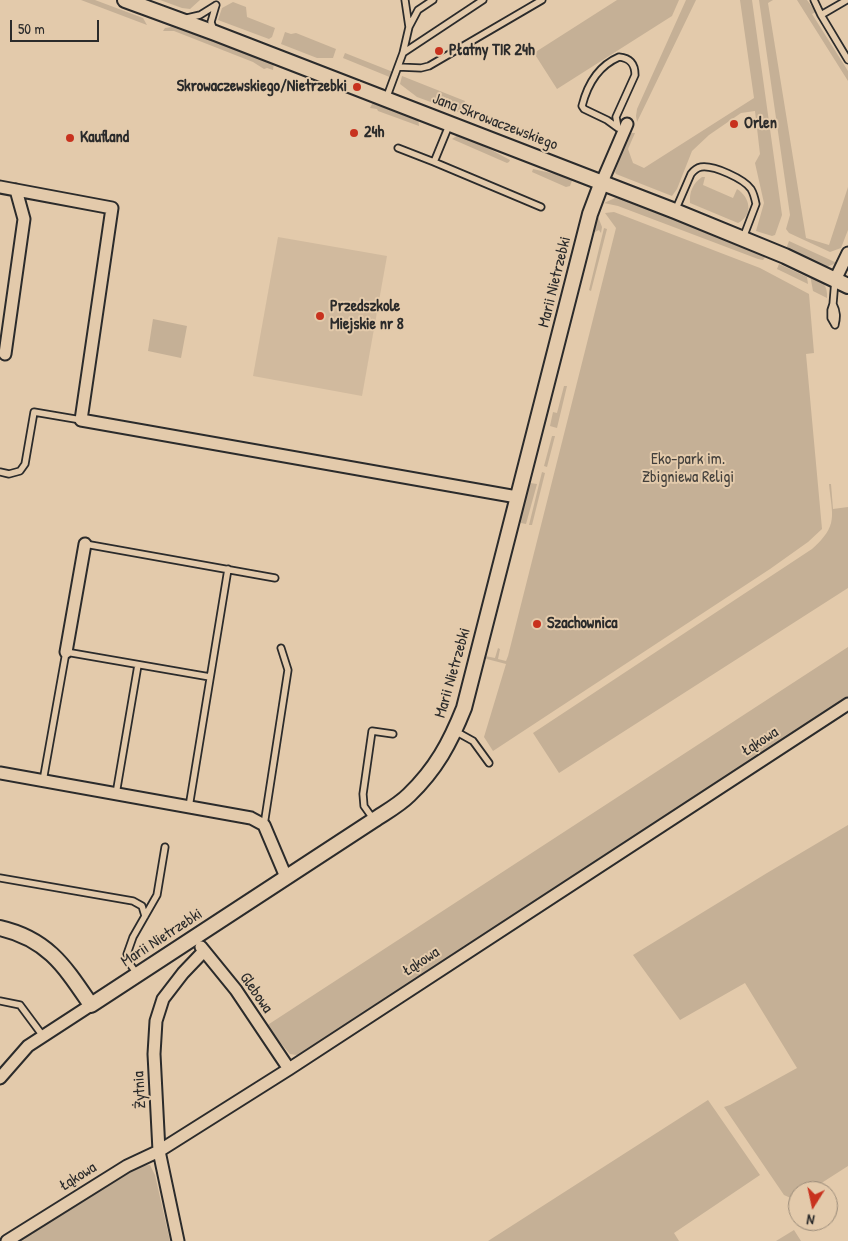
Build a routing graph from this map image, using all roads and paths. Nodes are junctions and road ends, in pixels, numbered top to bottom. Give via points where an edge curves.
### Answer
1 (127, 0) edge
2 (405, 0) edge
3 (433, 0) edge
4 (483, 0) edge
5 (542, 0) edge
6 (814, 0) edge
7 (847, 0) edge
8 (821, 15) junction
9 (178, 19) junction
10 (409, 27) junction
11 (215, 33) junction
12 (402, 53) junction
13 (848, 60) edge
14 (398, 66) junction
15 (386, 99) junction
16 (450, 123) junction
17 (623, 128) junction
18 (398, 148) dead end
19 (434, 162) junction
20 (602, 182) junction
21 (0, 187) edge
22 (16, 190) junction
23 (541, 207) dead end
24 (675, 211) junction
25 (743, 238) junction
26 (848, 253) edge
27 (842, 283) edge
28 (833, 304) dead end
29 (5, 354) dead end
30 (81, 420) junction
31 (0, 472) edge
32 (518, 497) junction
33 (85, 544) joint
34 (228, 570) junction
35 (275, 578) dead end
36 (281, 648) dead end
37 (66, 652) junction
38 (138, 665) junction
39 (210, 677) junction
40 (848, 704) edge
41 (455, 731) junction
42 (393, 734) dead end
43 (489, 763) dead end
44 (0, 773) edge
45 (43, 781) junction
46 (116, 794) junction
47 (189, 807) junction
48 (374, 820) junction
49 (264, 826) junction
50 (165, 848) dead end
51 (286, 877) junction
52 (0, 878) edge
53 (145, 916) junction
54 (0, 928) edge
55 (194, 938) junction
56 (204, 952) junction
57 (138, 974) junction
58 (0, 1000) edge
59 (91, 1005) junction
60 (43, 1036) junction
61 (289, 1069) junction
62 (0, 1078) edge
63 (159, 1151) junction
64 (7, 1241) edge
65 (178, 1241) edge

1 - 9 street, Jana Skrowaczewskiego
2 - 10 lane
3 - 10 lane via 418,10
4 - 12 lane
5 - 14 lane via 429,66
6 - 8 lane
7 - 8 lane
8 - 13 lane
9 - 11 street, Jana Skrowaczewskiego
9 - 11 lane via 191,18 216,5 212,22
10 - 12 lane
11 - 15 street, Jana Skrowaczewskiego
12 - 14 lane
14 - 15 lane
15 - 16 street, Jana Skrowaczewskiego
16 - 19 lane
16 - 20 street, Jana Skrowaczewskiego
17 - 17 lane via 616,117 635,75 635,68 631,61 619,57 598,71 582,106
17 - 20 street
18 - 19 lane
19 - 23 lane
20 - 24 street, Jana Skrowaczewskiego
20 - 32 street, Marii Nietrzebki via 590,214
21 - 22 street
22 - 29 street via 24,219
22 - 30 street via 112,208
24 - 25 street, Jana Skrowaczewskiego
24 - 25 lane via 691,174 697,168 707,167 723,172 742,181 756,199
25 - 27 street, Jana Skrowaczewskiego
26 - 27 street
27 - 28 lane
30 - 31 lane via 34,412 25,464 20,471
30 - 32 street
32 - 41 street, Marii Nietrzebki via 464,708
33 - 34 lane
33 - 37 street
34 - 35 lane
34 - 39 lane
36 - 49 lane via 288,670
37 - 38 lane
37 - 45 lane
38 - 39 lane
38 - 46 lane
39 - 47 lane
40 - 61 street, Łąkowa
41 - 43 lane via 473,741
41 - 48 street, Marii Nietrzebki via 442,757 426,778 408,796
42 - 48 lane via 372,731 363,794 364,806
44 - 45 street
45 - 46 street
46 - 47 street
47 - 49 street via 250,818
48 - 51 street, Marii Nietrzebki
49 - 51 street
50 - 53 lane via 157,895
51 - 55 street, Marii Nietrzebki
52 - 53 lane via 133,901 142,906
53 - 57 lane via 127,954
54 - 59 street via 39,944 62,964
55 - 56 street, Glebowa
55 - 57 street, Marii Nietrzebki
56 - 61 street, Glebowa via 236,990
56 - 63 street, Żytnia via 163,999 156,1021 154,1054
57 - 59 street, Marii Nietrzebki
58 - 60 lane via 20,1005
59 - 60 street, Marii Nietrzebki
60 - 62 street, Marii Nietrzebki via 28,1046
61 - 63 street, Łąkowa
63 - 64 street, Łąkowa via 127,1166
63 - 65 street, Żytnia

